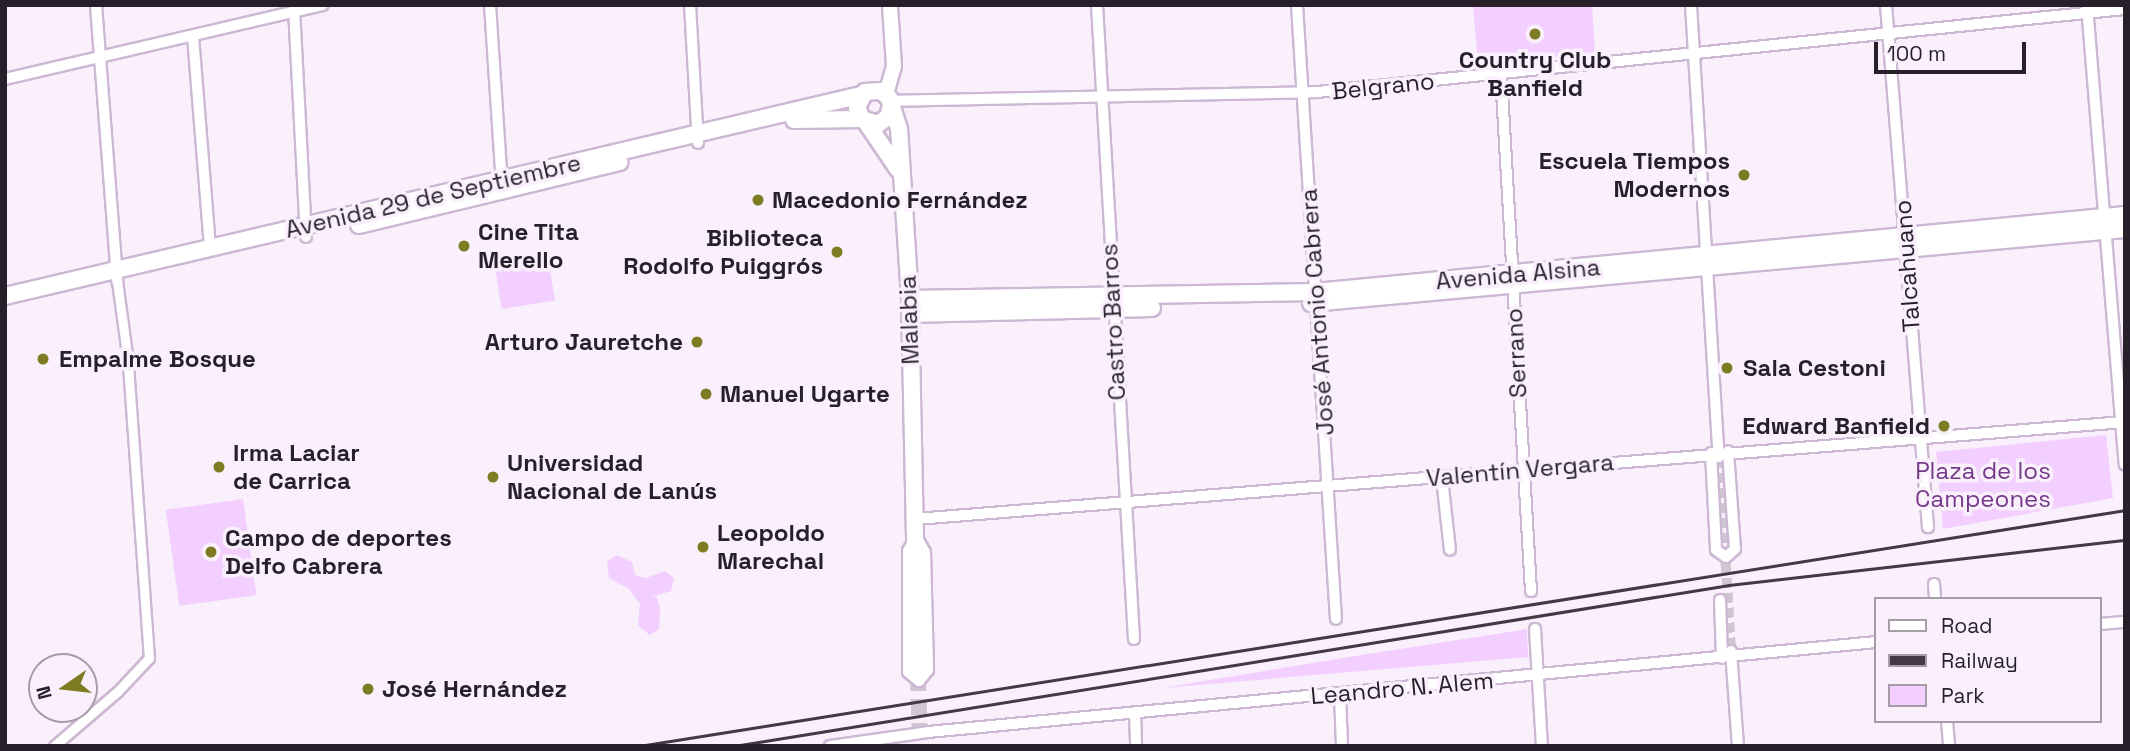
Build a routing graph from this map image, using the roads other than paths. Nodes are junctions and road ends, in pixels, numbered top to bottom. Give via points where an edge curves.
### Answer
1 (96, 5) edge
2 (322, 5) edge
3 (490, 5) edge
4 (690, 5) edge
5 (890, 5) edge
6 (1097, 5) edge
7 (1297, 5) edge
8 (1691, 5) edge
9 (1886, 5) edge
10 (294, 9) edge
11 (2087, 9) edge
12 (2125, 9) edge
13 (1889, 34) junction
14 (193, 36) junction
15 (1694, 53) junction
16 (99, 58) junction
17 (1500, 74) junction
18 (5, 79) edge
19 (1302, 93) junction
20 (861, 95) junction
21 (1100, 96) junction
22 (889, 100) junction
23 (864, 121) junction
24 (698, 138) junction
25 (901, 174) junction
26 (502, 185) junction
27 (2125, 215) edge
28 (2105, 223) junction
29 (2125, 229) edge
30 (306, 232) junction
31 (1906, 243) junction
32 (210, 249) junction
33 (1707, 263) junction
34 (117, 276) junction
35 (1512, 281) junction
36 (5, 296) edge
37 (1315, 298) junction
38 (1112, 303) junction
39 (5, 307) edge
40 (910, 307) junction
41 (2122, 422) edge
42 (1919, 439) junction
43 (1719, 454) junction
44 (2125, 464) edge
45 (1523, 471) junction
46 (1442, 478) junction
47 (1329, 488) junction
48 (1123, 503) junction
49 (916, 519) junction
50 (1928, 527) dead end
51 (916, 536) junction
52 (1450, 550) dead end
53 (1934, 584) dead end
54 (1531, 591) dead end
55 (1935, 597) edge
56 (1720, 600) dead end
57 (1336, 619) dead end
58 (2125, 622) edge
59 (2102, 624) edge
60 (1535, 629) dead end
61 (1134, 639) dead end
62 (1874, 642) edge
63 (1728, 655) junction
64 (1538, 675) junction
65 (918, 676) tunnel mouth
66 (1340, 694) junction
67 (1135, 713) junction
68 (1947, 723) edge
69 (928, 732) junction
70 (912, 740) edge
71 (54, 746) edge
72 (830, 746) edge
73 (929, 746) edge
74 (1136, 746) edge
75 (1342, 746) edge
76 (1542, 746) edge
77 (1738, 746) edge
78 (1949, 746) edge

1 - 16 street
2 - 10 street
3 - 26 street
4 - 24 street
5 - 22 street, Malabia via 894,66
6 - 21 street, Castro Barros
7 - 19 street, José Antonio Cabrera
8 - 15 street
9 - 13 street, Talcahuano
10 - 14 street
10 - 30 street
11 - 12 street, Belgrano
11 - 13 street, Belgrano
11 - 28 street
13 - 15 street, Belgrano
13 - 31 street, Talcahuano
14 - 16 street
14 - 32 street
15 - 17 street, Belgrano
15 - 33 street
16 - 18 street
16 - 34 street
17 - 19 street, Belgrano
17 - 35 street, Serrano
19 - 21 street, Belgrano
19 - 37 street, José Antonio Cabrera
20 - 22 main road via 876,90
20 - 23 main road via 857,107
20 - 24 main road, Avenida 29 de Septiembre
21 - 22 street, Belgrano
21 - 38 street, Castro Barros
22 - 23 main road via 884,121
22 - 25 main road, Malabia via 899,128
23 - 24 main road, Avenida 29 de Septiembre via 808,117
23 - 25 main road
24 - 26 main road, Avenida 29 de Septiembre
25 - 40 main road, Malabia
26 - 30 main road, Avenida 29 de Septiembre
27 - 28 main road, Avenida Alsina
28 - 29 main road, Avenida Alsina
28 - 31 main road, Avenida Alsina
28 - 41 street
30 - 32 main road, Avenida 29 de Septiembre
30 - 34 main road, Avenida 29 de Septiembre
31 - 33 main road, Avenida Alsina
31 - 42 street, Talcahuano
32 - 34 main road, Avenida 29 de Septiembre
33 - 35 main road, Avenida Alsina
33 - 43 street
34 - 36 main road, Avenida 29 de Septiembre
34 - 39 main road, Avenida 29 de Septiembre
34 - 71 street via 149,658
35 - 37 main road, Avenida Alsina
35 - 45 street, Serrano
37 - 38 main road, Avenida Alsina
37 - 47 street, José Antonio Cabrera
38 - 40 main road, Avenida Alsina
38 - 48 street, Castro Barros
40 - 49 main road, Malabia
41 - 42 street, Valentín Vergara
41 - 44 street
42 - 43 street, Valentín Vergara
42 - 50 street, Talcahuano
43 - 43 street via 1716,550 1726,557 1735,549
43 - 45 street, Valentín Vergara
45 - 46 street, Valentín Vergara
45 - 54 street, Serrano
46 - 47 street, Valentín Vergara
46 - 52 street
47 - 48 street, Valentín Vergara
47 - 57 street, José Antonio Cabrera
48 - 49 street, Valentín Vergara
48 - 61 street, Castro Barros
49 - 51 main road, Malabia
51 - 51 street, Malabia via 908,551 908,672 919,681 928,670 925,552
51 - 65 main road, Malabia
53 - 55 street
56 - 63 street
58 - 59 street
60 - 64 street
62 - 63 street, Leandro N. Alem
63 - 64 street, Leandro N. Alem
63 - 77 street
64 - 66 street, Leandro N. Alem
64 - 76 street
66 - 67 street, Leandro N. Alem
66 - 75 street
67 - 69 street, Leandro N. Alem
67 - 74 street
68 - 78 street
69 - 70 street, Leandro N. Alem
69 - 73 street
70 - 72 street, Leandro N. Alem

